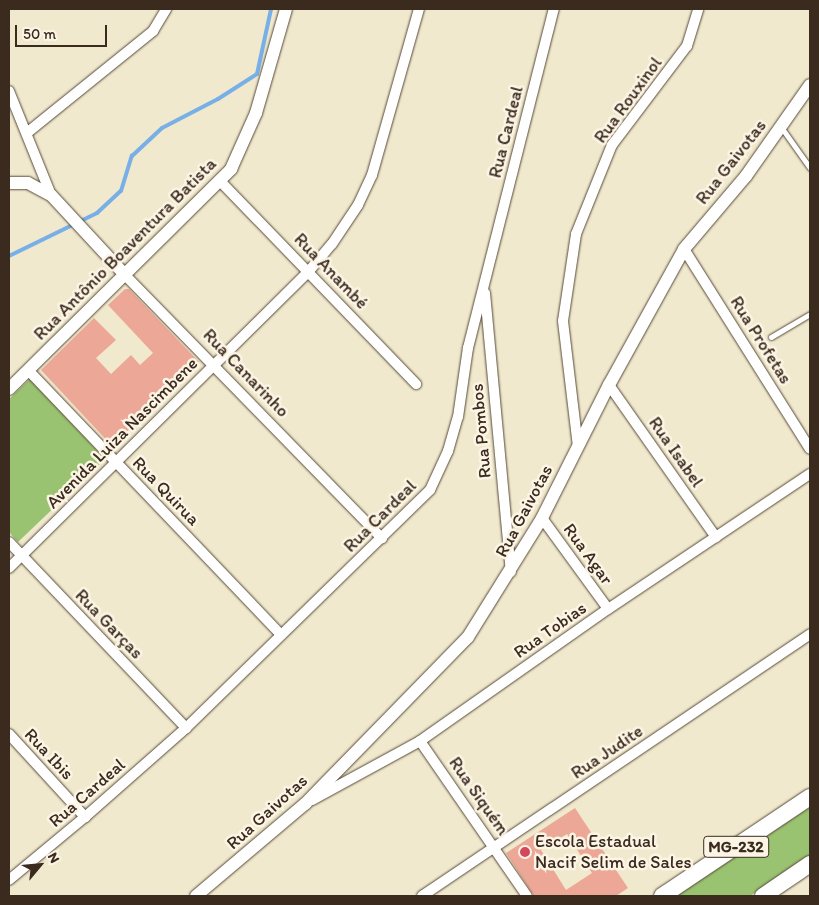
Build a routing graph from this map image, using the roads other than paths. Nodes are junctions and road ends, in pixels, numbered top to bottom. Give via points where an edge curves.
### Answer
1 (166, 9) edge
2 (286, 9) edge
3 (419, 9) edge
4 (554, 9) edge
5 (698, 9) edge
6 (810, 85) edge
7 (9, 90) edge
8 (781, 126) junction
9 (28, 132) junction
10 (809, 164) edge
11 (221, 182) junction
12 (9, 184) edge
13 (51, 195) junction
14 (684, 249) junction
15 (309, 271) junction
16 (125, 275) junction
17 (484, 286) junction
18 (810, 314) edge
19 (771, 337) dead end
20 (215, 365) junction
21 (28, 370) junction
22 (416, 384) dead end
23 (609, 385) junction
24 (9, 389) edge
25 (578, 447) junction
26 (810, 449) edge
27 (116, 462) junction
28 (810, 474) edge
29 (542, 518) junction
30 (382, 538) junction
31 (716, 538) junction
32 (9, 542) edge
33 (21, 556) junction
34 (9, 568) edge
35 (511, 573) junction
36 (608, 609) junction
37 (810, 634) edge
38 (281, 635) junction
39 (186, 728) junction
40 (9, 734) edge
41 (420, 741) junction
42 (810, 797) edge
43 (305, 804) junction
44 (86, 818) junction
45 (495, 847) junction
46 (810, 864) edge
47 (9, 880) edge
48 (196, 896) edge
49 (422, 896) edge
50 (527, 896) edge
51 (662, 896) edge
52 (763, 896) edge

1 - 9 street via 153,32
2 - 11 street, Rua Antônio Boaventura Batista via 252,126 237,160
3 - 15 street, Avenida Luiza Nascimbene via 364,193 345,226
4 - 17 street, Rua Cardeal
5 - 25 street, Rua Rouxinol via 687,46 612,145 576,234 563,321
6 - 8 street, Rua Gaivotas
7 - 9 street
8 - 10 lane
8 - 14 street, Rua Gaivotas via 746,176
9 - 13 street
11 - 15 street, Rua Anambé
11 - 16 street, Rua Antônio Boaventura Batista
12 - 13 street, Rua Canarinho via 28,183
13 - 16 street, Rua Canarinho
14 - 23 street, Rua Gaivotas
14 - 26 street, Rua Profetas
15 - 20 street, Avenida Luiza Nascimbene
15 - 22 street, Rua Anambé
16 - 20 street, Rua Canarinho
16 - 21 street, Rua Antônio Boaventura Batista
17 - 30 street, Rua Cardeal via 448,450 430,490
17 - 35 street, Rua Pombos
18 - 19 lane
20 - 27 street, Avenida Luiza Nascimbene
20 - 30 street, Rua Canarinho
21 - 24 street, Rua Antônio Boaventura Batista
21 - 27 street, Rua Quirua
23 - 25 street, Rua Gaivotas
23 - 31 street, Rua Isabel
25 - 29 street, Rua Gaivotas
27 - 33 street, Avenida Luiza Nascimbene
27 - 38 street, Rua Quirua
28 - 31 street, Rua Tobias
29 - 35 street, Rua Gaivotas
29 - 36 street, Rua Agar
30 - 38 street, Rua Cardeal
31 - 36 street, Rua Tobias
32 - 33 street, Rua Garças
33 - 34 street, Avenida Luiza Nascimbene
33 - 39 street, Rua Garças
35 - 43 street, Rua Gaivotas via 468,637
36 - 41 street, Rua Tobias
37 - 45 street, Rua Judite
38 - 39 street, Rua Cardeal
39 - 44 street, Rua Cardeal
40 - 44 street, Rua Ibis
41 - 43 street, Rua Tobias
41 - 45 street, Rua Siquém
42 - 51 main road, MG-232
43 - 48 street, Rua Gaivotas
44 - 47 street, Rua Cardeal
45 - 49 street, Rua Judite
45 - 50 street, Rua Siquém
46 - 52 main road, MG-232

